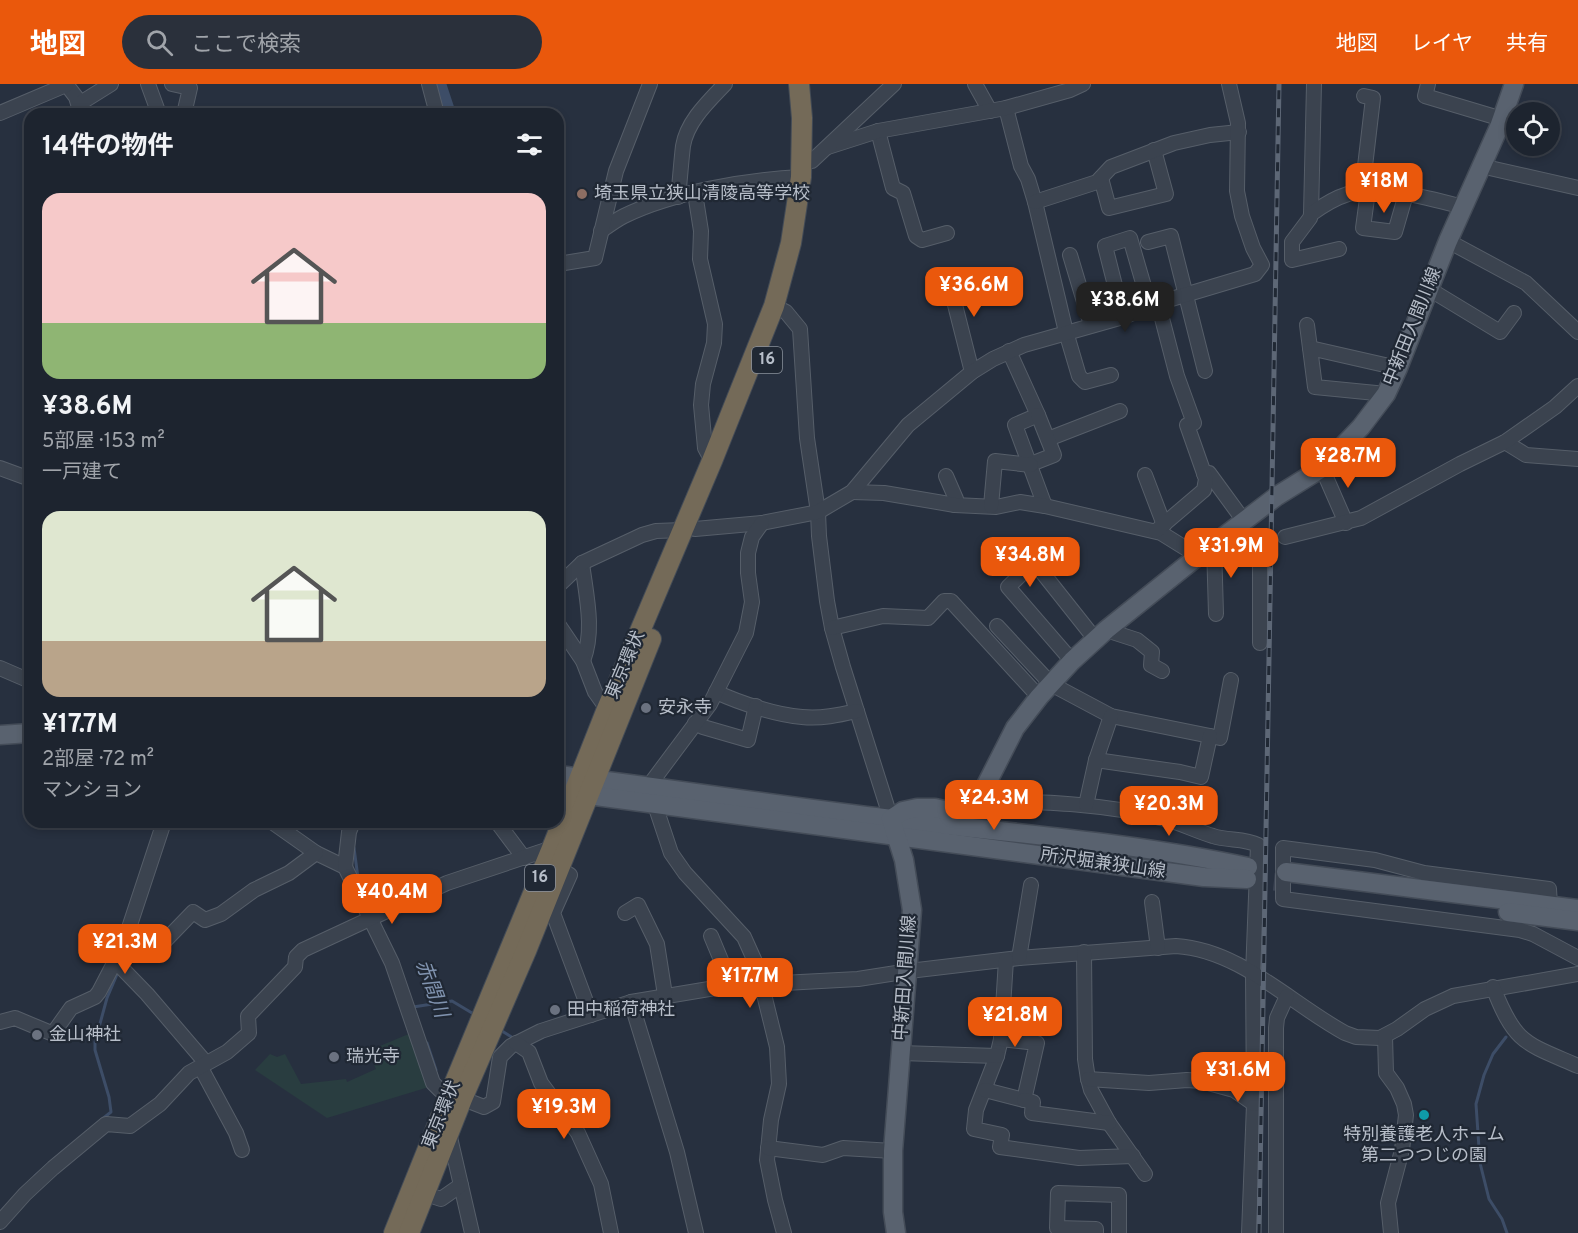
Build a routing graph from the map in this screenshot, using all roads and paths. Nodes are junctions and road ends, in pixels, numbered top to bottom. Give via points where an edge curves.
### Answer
1 (66, 84) edge
2 (111, 84) edge
3 (148, 84) edge
4 (172, 84) edge
5 (429, 84) edge
6 (650, 84) edge
7 (725, 84) edge
8 (799, 84) edge
9 (809, 84) edge
10 (894, 84) edge
11 (975, 84) edge
12 (1083, 84) edge
13 (1229, 84) edge
14 (1314, 84) edge
15 (1428, 84) edge
16 (1509, 85) edge
17 (1364, 96) dead end
18 (80, 108) edge
19 (81, 108) edge
20 (157, 108) edge
21 (185, 108) edge
22 (435, 108) edge
23 (1006, 108) junction
24 (990, 111) junction
25 (0, 113) edge
26 (1502, 119) junction
27 (878, 131) junction
28 (1239, 132) junction
29 (828, 147) junction
30 (1154, 150) junction
31 (1481, 166) junction
32 (806, 169) junction
33 (1101, 178) junction
34 (1578, 188) edge
35 (1365, 191) junction
36 (695, 193) junction
37 (1406, 194) junction
38 (678, 197) junction
39 (1035, 202) junction
40 (1463, 207) junction
41 (1311, 214) junction
42 (601, 231) junction
43 (947, 233) dead end
44 (1148, 242) dead end
45 (1448, 242) junction
46 (1339, 249) dead end
47 (1070, 255) dead end
48 (564, 263) edge
49 (941, 283) dead end
50 (1429, 289) junction
51 (1187, 294) junction
52 (1154, 305) junction
53 (780, 309) junction
54 (1514, 313) dead end
55 (1123, 317) junction
56 (1091, 325) junction
57 (1307, 325) dead end
58 (1066, 332) junction
59 (1578, 332) edge
60 (1310, 348) junction
61 (1009, 351) junction
62 (1398, 368) junction
63 (1205, 371) dead end
64 (972, 372) junction
65 (1110, 375) dead end
66 (1578, 386) edge
67 (1386, 394) junction
68 (1120, 411) dead end
69 (1038, 415) junction
70 (1048, 439) junction
71 (1505, 442) junction
72 (1578, 459) edge
73 (712, 461) junction
74 (1031, 465) junction
75 (0, 468) edge
76 (1322, 468) junction
77 (1204, 474) junction
78 (946, 476) dead end
79 (1145, 476) dead end
80 (24, 477) edge
81 (852, 492) junction
82 (955, 505) junction
83 (991, 506) junction
84 (1045, 506) junction
85 (818, 512) junction
86 (1244, 521) junction
87 (762, 523) junction
88 (1346, 523) junction
89 (1160, 528) junction
90 (689, 529) junction
91 (1285, 537) dead end
92 (1209, 550) junction
93 (582, 563) junction
94 (564, 580) edge
95 (1216, 614) dead end
96 (997, 626) dead end
97 (832, 628) junction
98 (564, 633) edge
99 (1100, 634) junction
100 (1260, 643) dead end
101 (583, 661) junction
102 (1072, 661) junction
103 (0, 668) edge
104 (1162, 671) dead end
105 (24, 678) edge
106 (1231, 680) dead end
107 (1045, 690) junction
108 (716, 692) junction
109 (756, 706) junction
110 (607, 709) junction
111 (857, 711) junction
112 (1111, 716) junction
113 (695, 723) junction
114 (24, 733) edge
115 (0, 735) edge
116 (1210, 736) junction
117 (1096, 760) junction
118 (564, 779) edge
119 (648, 787) junction
120 (579, 788) edge
121 (977, 801) junction
122 (655, 805) junction
123 (1086, 805) junction
124 (564, 821) edge
125 (893, 827) junction
126 (162, 828) edge
127 (281, 828) edge
128 (351, 828) edge
129 (502, 828) edge
130 (561, 828) edge
131 (980, 829) junction
132 (1040, 846) dead end
133 (552, 848) junction
134 (316, 853) junction
135 (524, 858) junction
136 (345, 867) junction
137 (558, 868) junction
138 (1247, 873) junction
139 (1287, 877) tunnel mouth
140 (1031, 885) dead end
141 (1152, 902) dead end
142 (1578, 909) edge
143 (1547, 911) junction
144 (625, 913) dead end
145 (374, 916) junction
146 (1578, 921) edge
147 (1533, 934) junction
148 (711, 936) dead end
149 (162, 944) dead end
150 (1158, 948) junction
151 (1084, 952) junction
152 (1578, 958) edge
153 (1012, 959) junction
154 (119, 965) junction
155 (909, 971) junction
156 (1253, 974) junction
157 (1578, 974) edge
158 (760, 985) junction
159 (727, 986) junction
160 (1493, 987) junction
161 (665, 995) junction
162 (1287, 996) junction
163 (631, 1002) junction
164 (591, 1015) junction
165 (0, 1022) edge
166 (1385, 1036) junction
167 (1001, 1039) junction
168 (516, 1043) junction
169 (900, 1053) junction
170 (997, 1056) junction
171 (204, 1066) junction
172 (1578, 1066) edge
173 (1088, 1079) junction
174 (985, 1090) junction
175 (456, 1096) junction
176 (1024, 1100) junction
177 (1254, 1104) junction
178 (1109, 1123) junction
179 (449, 1133) junction
180 (768, 1148) junction
181 (242, 1150) dead end
182 (893, 1151) junction
183 (1133, 1156) junction
184 (1145, 1174) dead end
185 (465, 1191) junction
186 (426, 1194) junction
187 (0, 1222) edge
188 (394, 1233) edge
189 (409, 1233) edge
190 (472, 1233) edge
191 (611, 1233) edge
192 (696, 1233) edge
193 (784, 1233) edge
194 (896, 1233) edge
195 (1096, 1233) edge
196 (1119, 1233) edge
197 (1249, 1233) edge
198 (1276, 1233) edge
199 (1390, 1233) edge

1 - 18 street
1 - 25 street
2 - 19 street
3 - 20 street
4 - 21 street via 190,88
5 - 22 street
6 - 42 street via 616,171
7 - 38 street via 688,132
8 - 32 highway, 東京環状 / 16
9 - 32 highway, 東京環状 / 16
10 - 29 street
11 - 24 street
12 - 23 street
13 - 28 street
14 - 41 street
15 - 26 street via 1425,96
16 - 26 main road, 中新田入間川線
17 - 35 street via 1373,98
23 - 24 street
23 - 39 street
24 - 27 street
26 - 31 main road, 中新田入間川線
27 - 29 street
27 - 43 street via 893,189 903,193 916,236 922,240
28 - 30 street via 1210,135
28 - 51 street via 1237,191 1253,248 1263,265 1255,274
29 - 32 street
30 - 33 street via 1111,167
30 - 33 street via 1166,194 1109,208
31 - 34 street
31 - 40 main road, 中新田入間川線
32 - 36 street
32 - 53 highway, 東京環状 / 16 via 802,246
33 - 39 street
35 - 37 street
35 - 37 street via 1363,228 1395,232
35 - 41 street via 1347,194
36 - 38 street
36 - 73 street via 701,231 700,259 715,324 700,405 705,448
37 - 40 street
38 - 42 street via 623,216
39 - 58 street
40 - 45 main road, 中新田入間川線
41 - 46 street via 1292,242 1292,260
42 - 48 street via 595,258
44 - 51 street via 1171,236
45 - 50 main road, 中新田入間川線
45 - 59 street via 1526,283
47 - 56 street
49 - 64 street via 951,289
50 - 54 street via 1500,332
50 - 62 main road, 中新田入間川線
51 - 52 street
51 - 63 street
52 - 55 street
52 - 55 street via 1130,238 1105,246
52 - 77 street via 1194,423 1187,425
53 - 73 highway, 東京環状 / 16
53 - 85 street via 800,329 807,438
53 - 90 highway, 東京環状 / 16
55 - 56 street
56 - 58 street
57 - 60 street
58 - 61 street
58 - 65 street via 1079,375 1085,382
60 - 62 street
60 - 67 street via 1315,387
61 - 64 street
61 - 69 street
62 - 67 main road, 中新田入間川線
64 - 81 street via 908,425
66 - 71 street
67 - 76 main road, 中新田入間川線
68 - 70 street
69 - 70 street
69 - 74 street via 1016,425
70 - 74 street via 1054,454
71 - 72 street via 1526,455
71 - 88 street
73 - 90 highway, 東京環状 / 16
74 - 83 street via 995,461
74 - 84 street
75 - 80 street
76 - 86 main road, 中新田入間川線
76 - 88 street
77 - 86 street via 1209,473
77 - 89 street via 1204,490
78 - 82 street
79 - 89 street
81 - 82 street via 884,493
81 - 85 street
82 - 83 street
83 - 84 street via 1020,502
84 - 89 street
85 - 87 street
85 - 97 street
86 - 92 main road, 中新田入間川線
87 - 90 street
87 - 108 street via 752,537 747,562 752,602 749,622
88 - 91 street
89 - 92 street via 1178,542
90 - 93 street via 642,535
90 - 110 highway, 東京環状 / 16
90 - 120 highway, 東京環状 / 16
92 - 95 street
92 - 99 main road, 中新田入間川線
92 - 100 street via 1260,546
93 - 94 street
93 - 101 street via 589,623
96 - 107 street
97 - 107 street via 883,616 928,618 944,601 951,601
97 - 111 street
98 - 101 street
99 - 102 main road, 中新田入間川線
99 - 102 street via 1034,562 1008,587
99 - 104 street via 1137,640 1152,652 1151,665
101 - 110 street via 595,692
102 - 107 main road, 中新田入間川線
103 - 105 street
106 - 116 street via 1220,738
107 - 112 street
107 - 121 main road, 中新田入間川線 via 1015,728
108 - 109 street
108 - 113 street
109 - 111 street via 800,717
109 - 113 street via 748,740
110 - 120 highway, 東京環状 / 16
111 - 125 street
112 - 116 street
112 - 117 street
113 - 119 street
114 - 115 main road
116 - 117 street via 1201,777
117 - 123 street
118 - 120 main road
119 - 120 main road, 所沢堀兼狭山線
119 - 125 main road, 所沢堀兼狭山線
120 - 122 main road, 所沢堀兼狭山線
120 - 124 highway, 東京環状 / 16
120 - 137 highway, 東京環状 / 16
121 - 123 street
121 - 125 main road via 962,812 917,808 903,811
121 - 131 main road via 974,820
122 - 125 main road, 所沢堀兼狭山線
122 - 158 street via 671,853 744,937 757,966
123 - 156 street via 1162,818 1218,838 1258,845
125 - 131 main road, 所沢堀兼狭山線
125 - 138 main road, 所沢堀兼狭山線 via 1204,877
125 - 155 main road, 中新田入間川線 via 904,860 912,910
126 - 154 street
127 - 134 street
128 - 136 street
129 - 135 street
130 - 133 highway, 東京環状 / 16
131 - 138 main road, 所沢堀兼狭山線 via 1203,858
132 - 138 main road, 所沢堀兼狭山線
133 - 135 street
133 - 175 highway, 東京環状 / 16
134 - 136 street
134 - 149 street via 221,914 205,920 193,912
135 - 145 street via 447,883
136 - 145 street
137 - 164 street via 570,875 553,913
137 - 175 highway, 東京環状 / 16
139 - 143 main road
140 - 153 street
141 - 150 street
142 - 143 main road
143 - 146 main road
143 - 147 street via 1541,927
143 - 147 street via 1549,889 1424,873 1375,860 1283,848 1283,899
144 - 161 street via 638,905 657,944
145 - 171 street via 303,950 296,957 295,967 248,1016 249,1032 228,1052
145 - 175 street via 433,1083
147 - 152 street
148 - 159 street via 722,960
150 - 151 street
150 - 156 street via 1193,947
151 - 153 street
151 - 173 street
153 - 155 street
153 - 167 street
154 - 165 street via 95,998 71,1008 54,1032 15,1018
154 - 171 street
155 - 158 street via 858,979
155 - 169 main road, 中新田入間川線
156 - 162 street
156 - 177 street
157 - 160 street
158 - 159 street
158 - 180 street via 775,1035 779,1065
159 - 161 street
160 - 166 street via 1453,996
160 - 172 street via 1518,1036
161 - 163 street
162 - 166 street via 1344,1033 1371,1039
162 - 198 street via 1276,1028
163 - 164 street
163 - 192 street via 672,1132
164 - 168 street
166 - 199 street via 1386,1073 1406,1115 1402,1150 1388,1203
167 - 170 street
167 - 176 street via 1037,1043
168 - 175 street via 500,1057 493,1102 484,1107
168 - 191 street via 529,1052 541,1083 578,1133 601,1184
169 - 170 street
169 - 182 main road, 中新田入間川線
170 - 174 street
171 - 181 street
171 - 187 street via 189,1073 160,1104 130,1126 106,1124 98,1130 46,1174
173 - 177 street via 1201,1081 1234,1090
173 - 178 street
174 - 176 street
174 - 183 street via 976,1110 974,1129 1002,1135 1000,1148 1079,1158
175 - 179 highway, 東京環状 / 16
175 - 188 highway, 東京環状 / 16
176 - 178 street via 1033,1102 1032,1113
177 - 197 street
178 - 183 street
179 - 185 street
179 - 186 highway, 東京環状 / 16
180 - 182 street via 823,1155 843,1148
180 - 193 street via 769,1176
182 - 194 main road, 中新田入間川線
183 - 184 street
185 - 186 street via 441,1199
185 - 190 street
186 - 189 highway, 東京環状 / 16
195 - 196 street via 1096,1229 1057,1228 1058,1193 1119,1195

